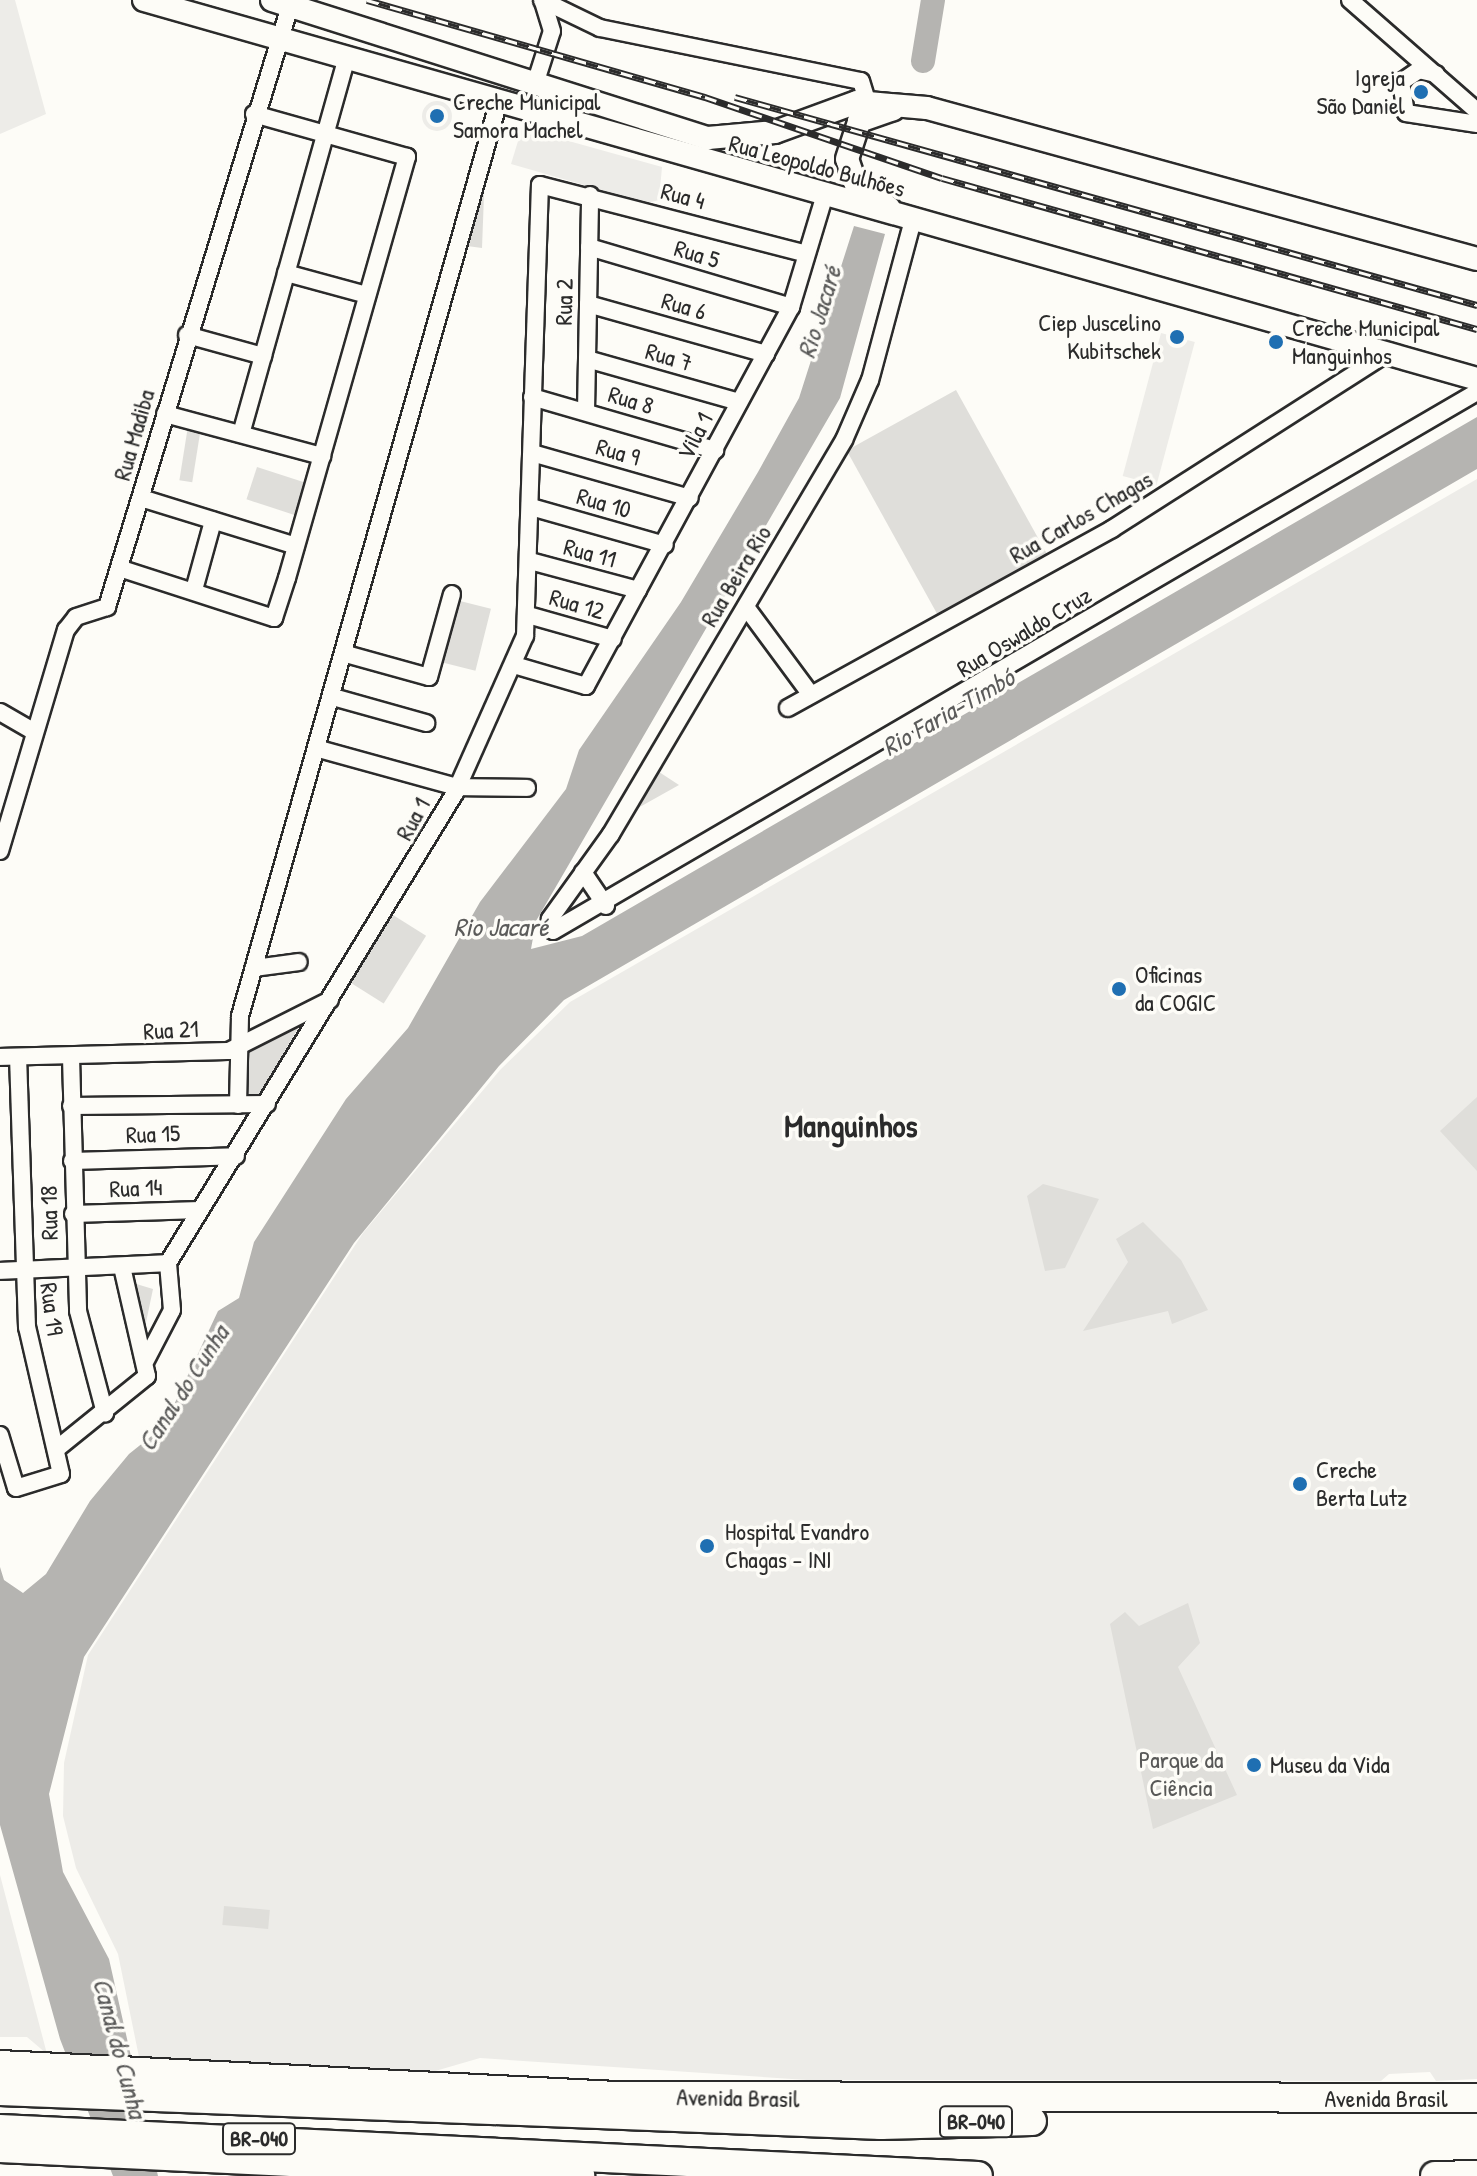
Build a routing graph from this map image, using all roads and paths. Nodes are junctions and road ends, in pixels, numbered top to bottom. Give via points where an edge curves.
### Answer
1 (144, 0) edge
2 (543, 0) edge
3 (1350, 0) edge
4 (281, 3) edge
5 (279, 38) junction
6 (347, 58) junction
7 (1438, 75) junction
8 (536, 81) junction
9 (499, 101) junction
10 (867, 101) junction
11 (902, 106) junction
12 (1477, 111) edge
13 (254, 114) junction
14 (1477, 124) edge
15 (325, 134) junction
16 (548, 184) joint
17 (590, 195) junction
18 (824, 198) junction
19 (906, 218) junction
20 (589, 247) junction
21 (806, 254) junction
22 (1477, 259) edge
23 (286, 273) junction
24 (367, 295) junction
25 (588, 304) junction
26 (791, 307) junction
27 (187, 335) junction
28 (1389, 352) junction
29 (766, 354) junction
30 (263, 356) junction
31 (587, 359) junction
32 (1477, 379) edge
33 (1477, 392) edge
34 (532, 397) junction
35 (739, 402) junction
36 (586, 411) junction
37 (165, 414) junction
38 (241, 434) junction
39 (715, 450) junction
40 (532, 453) junction
41 (322, 456) junction
42 (141, 498) junction
43 (690, 498) junction
44 (531, 507) junction
45 (213, 521) junction
46 (665, 545) junction
47 (296, 546) junction
48 (530, 561) junction
49 (119, 568) junction
50 (194, 590) junction
51 (638, 590) junction
52 (452, 594) dead end
53 (746, 607) junction
54 (528, 615) junction
55 (613, 639) junction
56 (346, 654) junction
57 (514, 665) junction
58 (811, 695) junction
59 (333, 697) junction
60 (788, 708) dead end
61 (0, 712) edge
62 (426, 723) dead end
63 (34, 732) junction
64 (319, 749) junction
65 (457, 787) junction
66 (527, 788) dead end
67 (0, 851) edge
68 (583, 872) junction
69 (606, 906) junction
70 (553, 931) joint
71 (299, 962) dead end
72 (254, 968) junction
73 (331, 1000) junction
74 (236, 1047) junction
75 (0, 1057) edge
76 (18, 1057) junction
77 (71, 1057) junction
78 (267, 1104) junction
79 (238, 1105) junction
80 (71, 1106) junction
81 (236, 1156) junction
82 (72, 1161) junction
83 (200, 1210) junction
84 (73, 1214) junction
85 (168, 1263) junction
86 (122, 1267) junction
87 (75, 1269) junction
88 (0, 1271) edge
89 (22, 1271) junction
90 (146, 1360) junction
91 (105, 1413) junction
92 (0, 1435) edge
93 (59, 1447) junction
94 (16, 2074) edge
95 (200, 2088) junction
96 (1477, 2098) edge
97 (1477, 2113) edge
98 (11, 2139) edge
99 (196, 2148) junction
100 (228, 2168) edge
101 (1477, 2175) edge
102 (580, 2176) edge
103 (978, 2176) edge
104 (1435, 2176) edge

1 - 5 main road, Rua Leopoldo Bulhões
2 - 8 street via 552,31
2 - 10 street via 600,28 861,81
3 - 7 street
4 - 5 street, Rua Madiba
4 - 8 main road, Rua Leopoldo Bulhões
5 - 6 main road, Rua Leopoldo Bulhões
5 - 13 street, Rua Madiba
6 - 9 main road, Rua Leopoldo Bulhões
6 - 15 street
7 - 12 street
7 - 14 street via 1419,70 1401,82 1401,107 1419,120
8 - 10 main road, Rua Leopoldo Bulhões via 723,140 775,132
9 - 18 main road, Rua Leopoldo Bulhões
9 - 56 street
10 - 11 main road, Rua Leopoldo Bulhões
11 - 19 main road via 859,121 847,159 855,182
11 - 22 main road, Rua Leopoldo Bulhões via 1151,166
13 - 15 street
13 - 27 street, Rua Madiba
15 - 23 street
15 - 24 street via 407,157
16 - 17 street, Rua 4
16 - 34 street, Rua 1 via 538,194
17 - 20 street, Rua 2
17 - 21 street, Rua 4
18 - 19 main road, Rua Leopoldo Bulhões
18 - 21 street, Vila 1
19 - 28 main road, Rua Leopoldo Bulhões
19 - 53 street, Rua Beira Rio via 856,415
20 - 25 street, Rua 2
20 - 26 street, Rua 5
21 - 26 street, Vila 1
23 - 24 street
23 - 30 street
24 - 41 street
25 - 29 street, Rua 6
25 - 31 street, Rua 2
26 - 29 street, Vila 1
27 - 30 street
27 - 37 street, Rua Madiba
28 - 32 main road, Rua Leopoldo Bulhões
28 - 58 street, Rua Carlos Chagas via 1112,529
29 - 35 street, Vila 1
30 - 38 street
31 - 35 street, Rua 7
31 - 36 street, Rua 2
33 - 69 street, Rua Oswaldo Cruz
34 - 36 street, Rua 8
34 - 40 street, Rua 1
35 - 39 street, Vila 1
36 - 39 street, Rua 8
37 - 38 street
37 - 42 street, Rua Madiba
38 - 41 street
39 - 43 street, Vila 1
40 - 43 street, Rua 9
40 - 44 street, Rua 1
41 - 47 street
42 - 45 street
42 - 49 street, Rua Madiba
43 - 46 street, Vila 1
44 - 46 street, Rua 10
44 - 48 street, Rua 1
45 - 47 street
45 - 50 street
46 - 51 street, Vila 1
47 - 50 street via 274,618
48 - 51 street, Rua 11
48 - 54 street, Rua 1
49 - 50 street
49 - 63 street, Rua Madiba via 104,611 76,617 66,630
51 - 55 street, Vila 1
52 - 56 street via 429,677
53 - 58 street
53 - 68 street, Rua Beira Rio
54 - 55 street, Rua 12
54 - 57 street, Rua 1
55 - 57 street, Vila 1 via 586,686
56 - 59 street
57 - 65 street, Rua 1
58 - 60 street, Rua Carlos Chagas
59 - 62 street
59 - 64 street
61 - 63 street
63 - 67 street, Rua Madiba
64 - 65 street
64 - 72 street
65 - 66 street
65 - 73 street, Rua 1
68 - 69 street
68 - 70 street, Rua Beira Rio via 550,919
69 - 70 street, Rua Oswaldo Cruz
71 - 72 street
72 - 74 street
73 - 74 street, Rua 21
73 - 78 street, Rua 1
74 - 77 street, Rua 21
74 - 79 street
75 - 76 street, Rua 21
76 - 77 street, Rua 21
76 - 89 street, Rua 19
77 - 80 street, Rua 18
78 - 79 street
78 - 81 street, Rua 1
79 - 80 street
80 - 82 street, Rua 18
81 - 82 street, Rua 15
81 - 83 street, Rua 1
82 - 84 street, Rua 18
83 - 84 street, Rua 14
83 - 85 street, Rua 1
84 - 87 street, Rua 18
85 - 86 street
85 - 90 street via 172,1310
86 - 87 street
86 - 90 street
87 - 89 street
87 - 91 street, Rua 18 via 78,1311
88 - 89 street
89 - 93 street, Rua 19 via 27,1327
90 - 91 street via 145,1379
91 - 93 street
92 - 93 street, Rua 19 via 16,1488 56,1480 63,1469
94 - 95 highway, Avenida Brasil / BR-040
95 - 96 highway, Avenida Brasil via 616,2096
95 - 97 highway, Avenida Brasil / BR-040 via 881,2125
98 - 99 highway, BR-040
99 - 100 highway
99 - 103 highway, BR-040
100 - 102 highway
101 - 104 highway

